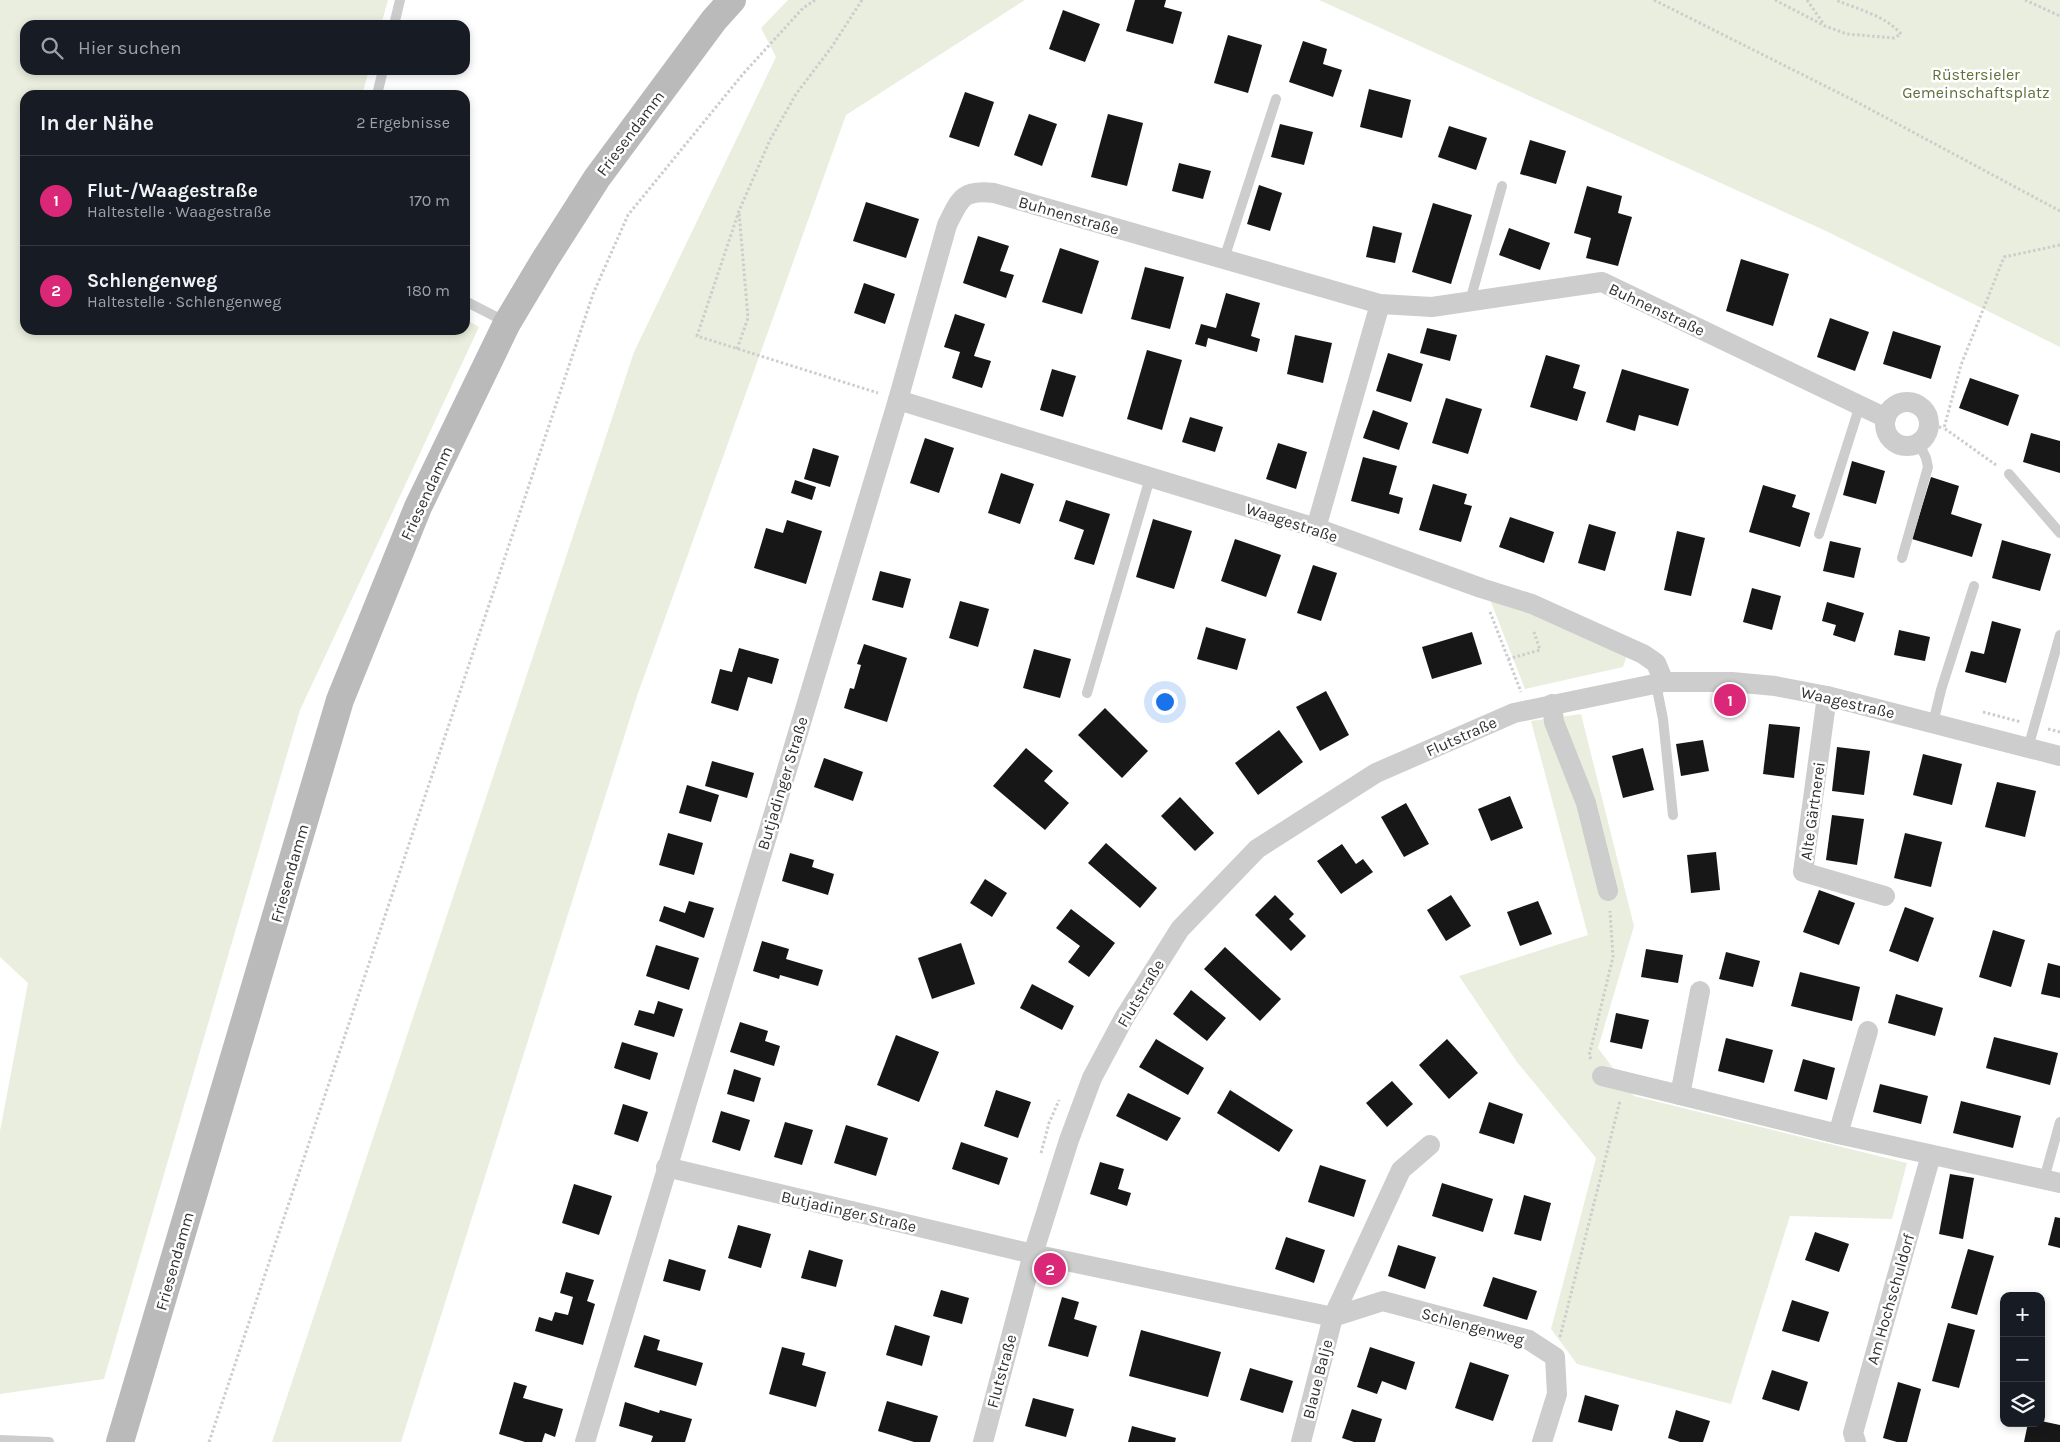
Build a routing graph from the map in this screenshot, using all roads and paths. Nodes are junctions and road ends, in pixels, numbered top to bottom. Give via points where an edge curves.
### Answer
1 (400, 0) edge
2 (732, 0) edge
3 (815, 0) edge
4 (862, 0) edge
5 (1654, 0) edge
6 (1775, 0) edge
7 (1807, 0) edge
8 (1836, 0) edge
9 (2025, 0) edge
10 (2060, 16) edge
11 (395, 20) edge
12 (1825, 26) junction
13 (382, 75) edge
14 (378, 90) edge
15 (1276, 99) dead end
16 (1502, 186) dead end
17 (739, 211) junction
18 (2060, 211) edge
19 (2060, 245) edge
20 (1224, 259) junction
21 (1470, 301) junction
22 (470, 304) edge
23 (1380, 304) junction
24 (507, 323) junction
25 (737, 349) junction
26 (898, 400) junction
27 (1860, 406) junction
28 (1886, 418) junction
29 (1936, 427) junction
30 (1919, 443) junction
31 (2009, 474) joint
32 (1150, 478) junction
33 (1316, 528) junction
34 (2060, 533) edge
35 (1819, 534) dead end
36 (1902, 558) dead end
37 (1974, 586) dead end
38 (1481, 588) junction
39 (1534, 632) dead end
40 (2060, 636) edge
41 (1508, 659) junction
42 (1660, 683) junction
43 (1087, 694) dead end
44 (1827, 696) junction
45 (1552, 704) junction
46 (1514, 705) junction
47 (1977, 711) dead end
48 (1933, 723) junction
49 (2034, 725) junction
50 (2060, 732) edge
51 (2028, 748) junction
52 (2060, 756) edge
53 (1673, 815) dead end
54 (1608, 890) joint
55 (1884, 896) dead end
56 (1700, 991) dead end
57 (1868, 1031) dead end
58 (1602, 1076) junction
59 (1680, 1095) junction
60 (1061, 1097) dead end
61 (2060, 1122) edge
62 (1838, 1134) junction
63 (1430, 1145) dead end
64 (1931, 1155) junction
65 (1039, 1159) dead end
66 (666, 1167) junction
67 (2052, 1181) edge
68 (1033, 1254) junction
69 (1333, 1317) junction
70 (1555, 1357) junction
71 (0, 1440) edge
72 (49, 1442) edge
73 (120, 1442) edge
74 (209, 1442) edge
75 (584, 1442) edge
76 (983, 1442) edge
77 (1301, 1442) edge
78 (1542, 1442) edge
79 (1856, 1442) edge

1 - 11 lane
2 - 24 main road, Friesendamm via 597,178
3 - 74 path via 803,8 743,74 628,215 593,294
4 - 17 path via 796,94 770,140
5 - 18 path via 1853,100
6 - 12 path
7 - 12 path
8 - 12 path via 1880,19 1901,34 1894,38 1873,37 1846,34
9 - 10 path
13 - 14 lane
15 - 20 lane
16 - 21 lane
17 - 25 path via 748,318
17 - 25 path via 697,336
19 - 29 path via 2004,257
20 - 23 street, Buhnenstraße
20 - 26 street, Buhnenstraße via 994,193 976,191 960,200 947,225
21 - 23 street, Buhnenstraße via 1432,307
21 - 27 street, Buhnenstraße via 1602,282
22 - 24 lane
23 - 33 street
24 - 73 main road, Friesendamm via 418,508 341,695
25 - 26 path
26 - 32 street, Waagestraße
26 - 66 street, Butjadinger Straße
27 - 28 street, Buhnenstraße
27 - 35 lane
28 - 29 street via 1898,404 1912,403 1921,408
28 - 30 street via 1885,427 1892,440 1906,446
29 - 30 street
29 - 31 path
30 - 36 lane via 1928,467
31 - 34 lane
32 - 33 street, Waagestraße
32 - 43 lane
33 - 38 street, Waagestraße
37 - 48 lane
38 - 41 path
38 - 42 street, Waagestraße via 1532,604 1643,654 1656,663
39 - 41 path via 1540,650
40 - 49 lane
41 - 46 path via 1523,695
42 - 44 street, Waagestraße via 1732,682
42 - 45 street, Waagestraße
42 - 53 lane
44 - 48 street, Waagestraße
44 - 55 street, Alte Gärtnerei via 1803,872
45 - 46 street, Waagestraße
45 - 54 street via 1554,722 1586,803
46 - 68 street, Flutstraße via 1376,773 1257,849 1180,928 1124,1018 1092,1078
47 - 49 path
48 - 51 street, Waagestraße
49 - 50 path
49 - 51 lane
51 - 52 street, Waagestraße
54 - 58 path via 1613,957 1589,1056
56 - 59 street
57 - 62 street
58 - 59 street
58 - 70 path via 1607,1082 1623,1088
59 - 62 street
60 - 65 path via 1049,1123
61 - 67 lane
62 - 64 street
63 - 69 street via 1401,1170
64 - 67 street
64 - 79 street, Am Hochschuldorf via 1853,1433
66 - 68 street, Butjadinger Straße
66 - 75 street, Butjadinger Straße
68 - 69 street, Schlengenweg
68 - 76 street, Flutstraße
69 - 70 street, Schlengenweg via 1383,1301 1529,1340
69 - 77 street, Blaue Balje
70 - 78 street via 1556,1394
71 - 72 lane

